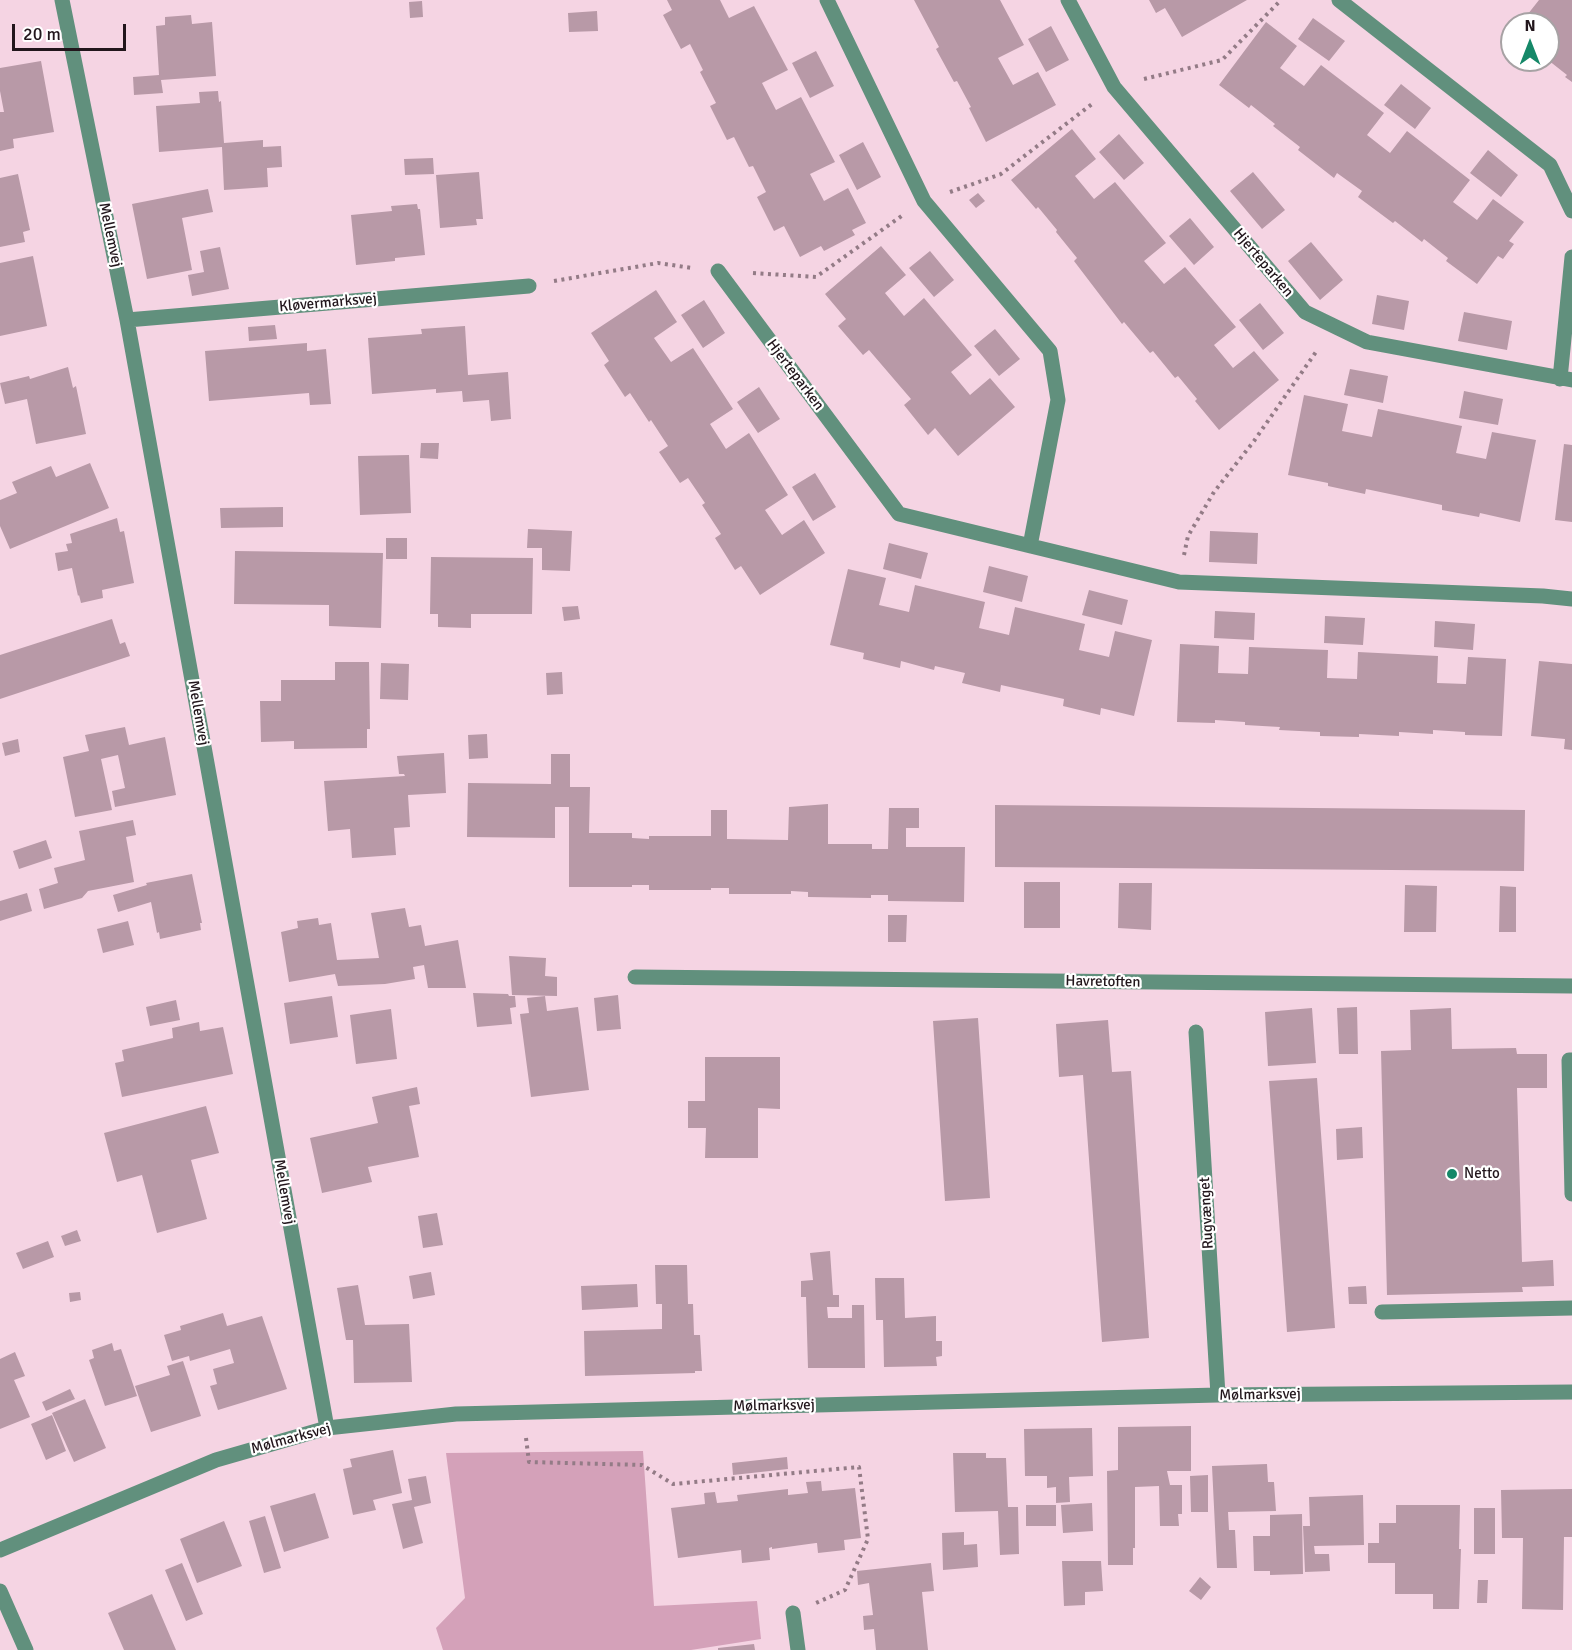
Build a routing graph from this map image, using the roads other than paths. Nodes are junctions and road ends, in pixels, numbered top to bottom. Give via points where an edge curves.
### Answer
1 (62, 0) edge
2 (827, 0) edge
3 (1068, 0) edge
4 (1340, 0) edge
5 (1572, 211) edge
6 (1572, 257) edge
7 (718, 271) dead end
8 (529, 286) dead end
9 (127, 320) junction
10 (1566, 380) edge
11 (1030, 546) junction
12 (1572, 599) edge
13 (634, 977) dead end
14 (1572, 986) edge
15 (1196, 1032) dead end
16 (1572, 1060) edge
17 (1572, 1194) edge
18 (1572, 1308) edge
19 (1382, 1312) dead end
20 (1572, 1392) edge
21 (1218, 1395) junction
22 (327, 1428) junction
23 (0, 1550) edge
24 (0, 1591) edge
25 (793, 1613) road end
26 (26, 1650) edge
27 (798, 1650) edge

1 - 9 street, Mellemvej
2 - 11 street via 924,201 1050,351 1058,400
3 - 10 street, Hjerteparken via 1114,87 1305,312 1367,342
4 - 5 street via 1550,165
6 - 10 street, Hjerteparken
7 - 11 street, Hjerteparken via 899,514
8 - 9 street, Kløvermarksvej
9 - 22 street, Mellemvej
11 - 12 street, Hjerteparken via 1179,582
13 - 14 street, Havretoften
15 - 21 street, Rugvænget
16 - 17 street
18 - 19 street
20 - 21 street, Mølmarksvej
21 - 22 street, Mølmarksvej via 456,1414
22 - 23 street, Mølmarksvej via 216,1460
24 - 26 street
25 - 27 street

